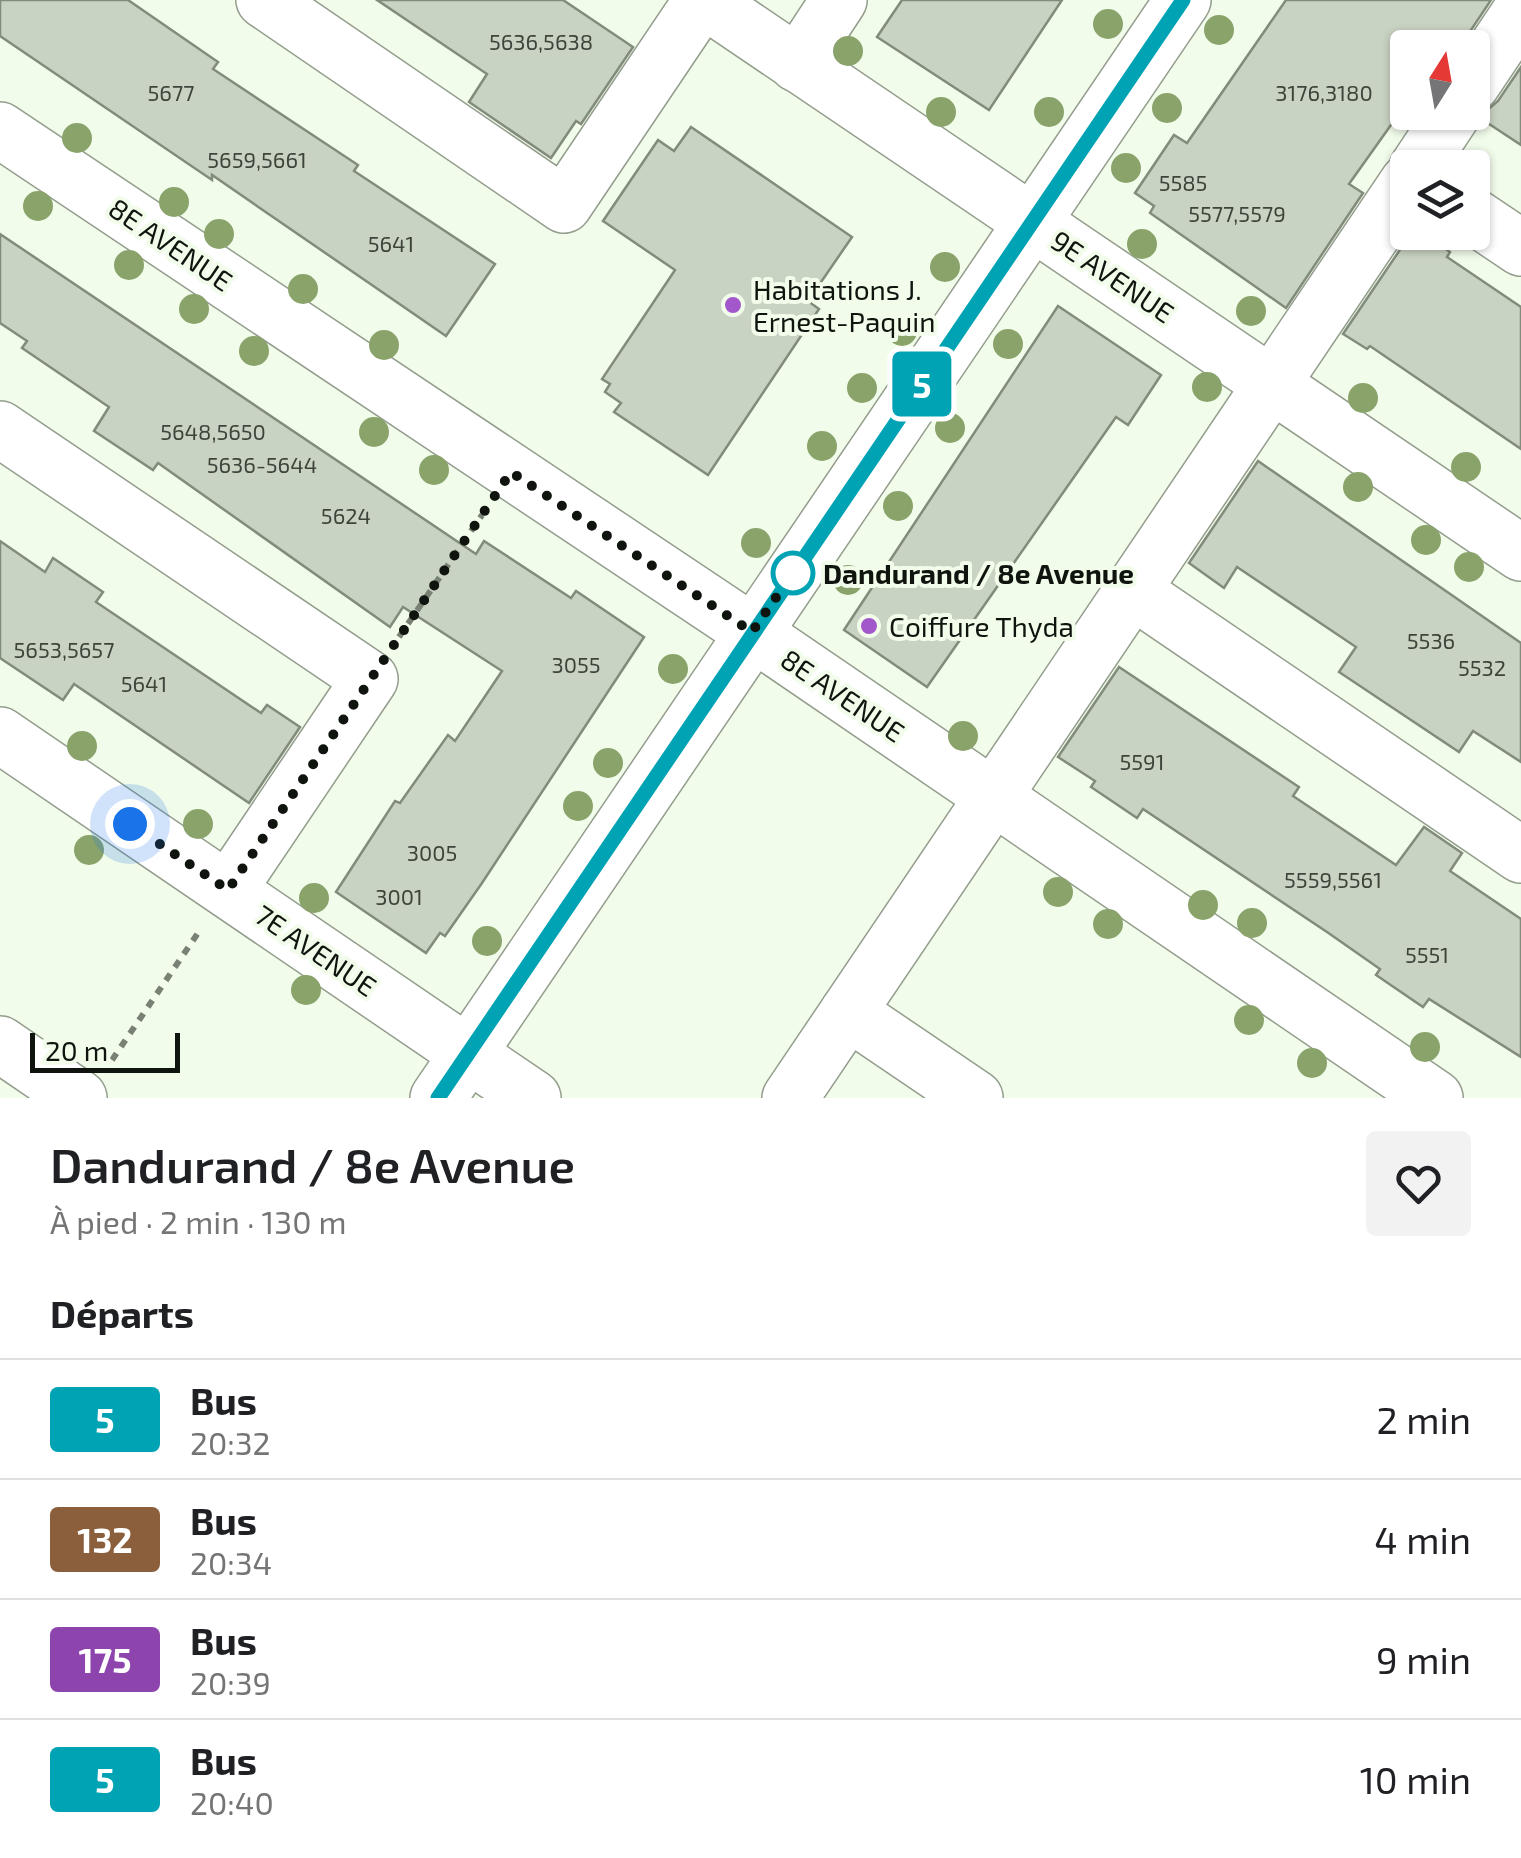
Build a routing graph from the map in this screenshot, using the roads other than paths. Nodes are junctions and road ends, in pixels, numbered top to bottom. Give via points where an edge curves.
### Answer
1 (264, 0) edge
2 (703, 0) edge
3 (839, 0) edge
4 (1183, 0) edge
5 (1521, 11) edge
6 (1490, 57) edge
7 (797, 64) junction
8 (0, 130) edge
9 (1390, 209) edge
10 (1032, 222) junction
11 (1490, 227) edge
12 (1521, 248) edge
13 (1272, 384) junction
14 (0, 429) edge
15 (1521, 552) edge
16 (1132, 591) junction
17 (752, 632) junction
18 (0, 735) edge
19 (993, 798) junction
20 (1521, 855) edge
21 (228, 890) junction
22 (848, 1012) junction
23 (0, 1044) edge
24 (468, 1054) junction
25 (93, 1083) edge
26 (438, 1098) edge
27 (533, 1098) edge
28 (790, 1098) edge
29 (975, 1098) edge
30 (1435, 1098) edge

1 - 2 street via 564,205
2 - 7 street, 9E AVENUE
3 - 7 street
4 - 10 street
5 - 6 street
7 - 10 street, 9E AVENUE
8 - 17 street, 8E AVENUE
9 - 13 street
10 - 13 street, 9E AVENUE
10 - 17 street
11 - 12 street
13 - 15 street, 9E AVENUE
13 - 16 street
14 - 21 street via 370,680
16 - 19 street
16 - 20 street
17 - 19 street, 8E AVENUE
17 - 24 street
18 - 21 street, 7E AVENUE
19 - 22 street
19 - 30 street, 8E AVENUE
21 - 24 street, 7E AVENUE
22 - 28 street
22 - 29 street
23 - 25 street
24 - 26 street
24 - 27 street, 7E AVENUE

